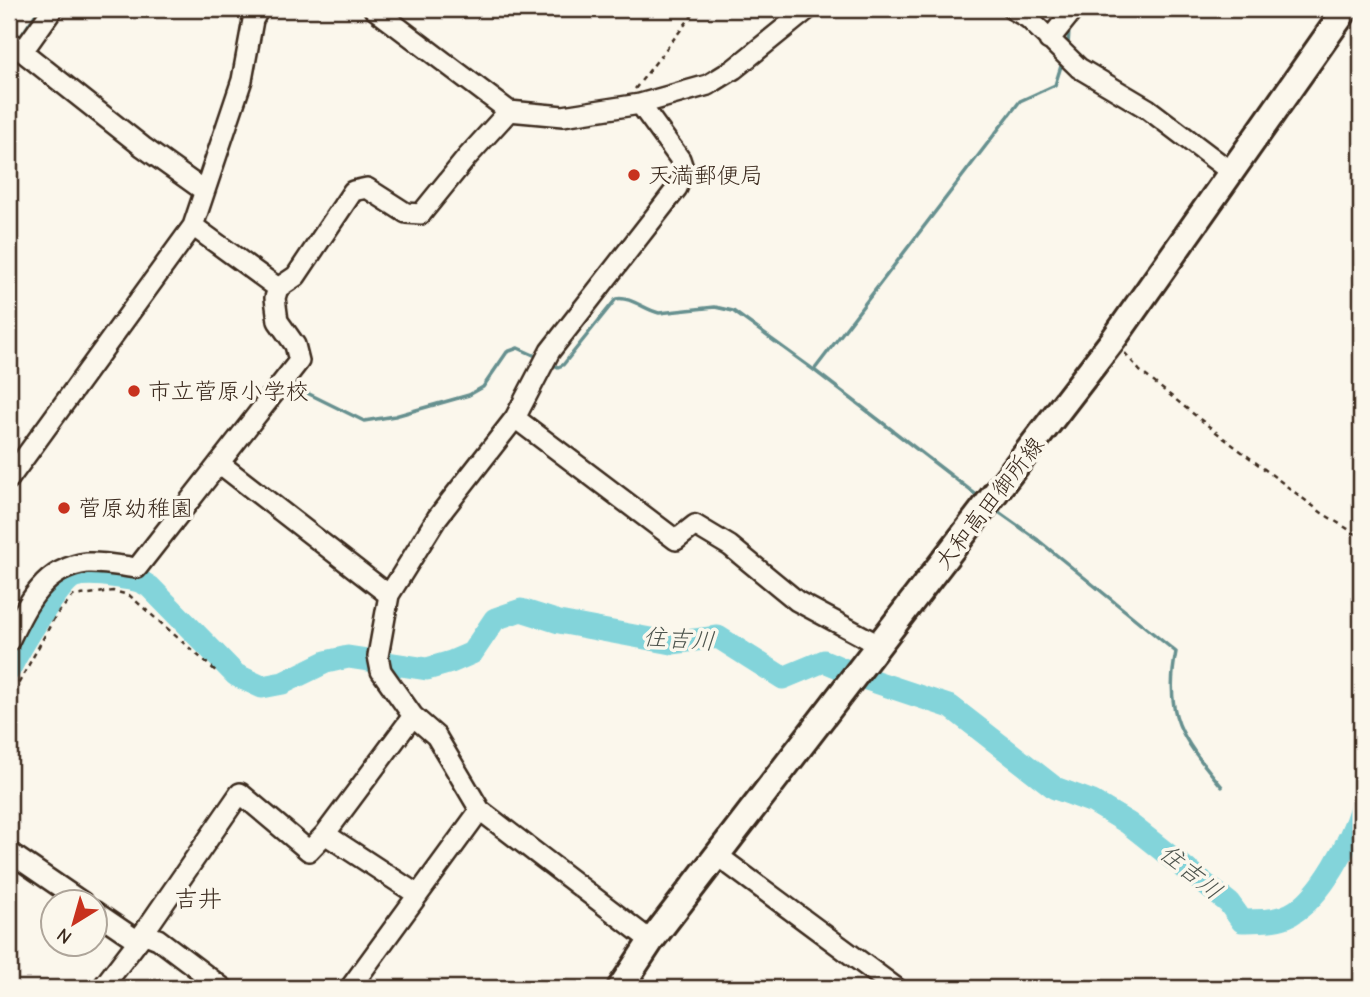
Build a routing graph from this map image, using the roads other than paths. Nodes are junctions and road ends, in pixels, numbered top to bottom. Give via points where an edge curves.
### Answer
1 (53, 9) edge
2 (259, 9) edge
3 (374, 9) edge
4 (808, 9) edge
5 (1012, 9) edge
6 (1074, 9) edge
7 (1346, 9) edge
8 (1049, 40) junction
9 (15, 45) edge
10 (640, 104) junction
11 (509, 111) junction
12 (1231, 172) junction
13 (203, 191) junction
14 (193, 226) junction
15 (278, 288) junction
16 (514, 418) junction
17 (219, 463) junction
18 (9, 479) edge
19 (389, 595) junction
20 (9, 641) edge
21 (879, 645) junction
22 (413, 716) junction
23 (480, 810) junction
24 (325, 834) junction
25 (9, 852) edge
26 (718, 856) junction
27 (62, 888) edge
28 (418, 895) junction
29 (108, 919) edge
30 (141, 937) junction
31 (651, 942) junction
32 (102, 988) edge
33 (223, 988) edge
34 (350, 988) edge
35 (620, 988) edge
36 (896, 988) edge

1 - 9 street
2 - 13 street via 242,80
3 - 11 street
4 - 10 street via 708,85
5 - 8 street
6 - 8 street
7 - 12 main road, 大和高田御所線
8 - 12 street via 1079,68 1148,109
9 - 13 street
10 - 11 street via 563,116
10 - 16 street via 684,171 677,188 551,352
11 - 15 street via 421,214 406,213 367,188 352,191 296,276
12 - 21 main road, 大和高田御所線 via 1113,340
13 - 14 street
14 - 15 street
14 - 18 street
15 - 17 street via 278,321 295,345 299,361
16 - 19 street via 437,519
16 - 21 street via 676,540 695,526 730,545 797,601
17 - 19 street
17 - 20 street via 137,568 88,563 62,570 45,580 28,602
19 - 22 street via 379,665
21 - 26 main road, 大和高田御所線
22 - 23 street via 436,736
22 - 24 street
23 - 28 street
23 - 31 street
24 - 28 street
24 - 30 street via 309,851 240,793
25 - 27 street
26 - 31 main road, 大和高田御所線
26 - 36 street
28 - 34 street
29 - 30 street
30 - 32 street
30 - 33 street via 158,939
31 - 35 main road, 大和高田御所線

